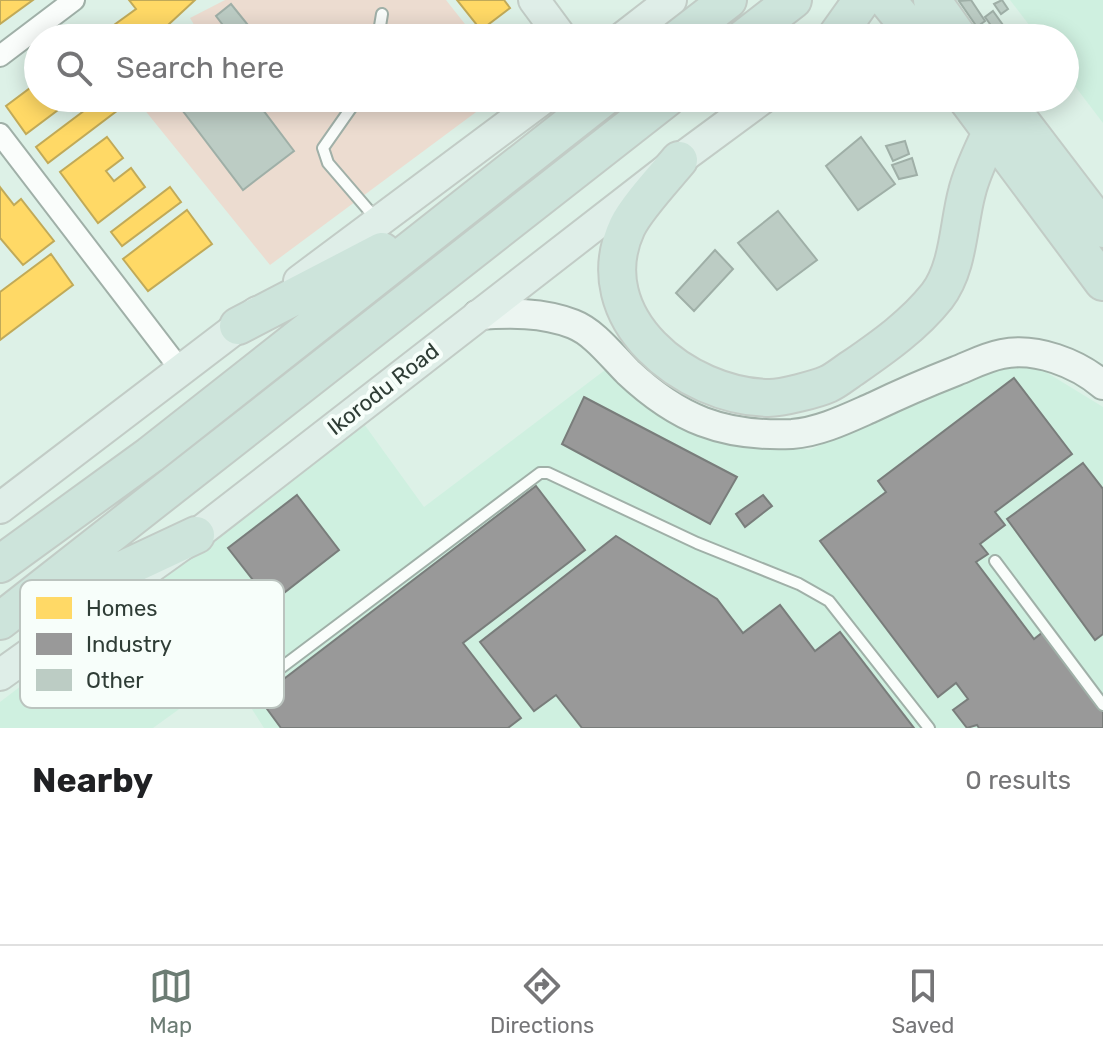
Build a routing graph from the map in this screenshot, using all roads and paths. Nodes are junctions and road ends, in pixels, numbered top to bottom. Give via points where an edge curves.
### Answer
1 (74, 0) edge
2 (534, 0) edge
3 (671, 0) edge
4 (728, 0) edge
5 (793, 0) edge
6 (862, 0) edge
7 (885, 0) edge
8 (932, 0) edge
9 (382, 14) dead end
10 (42, 24) edge
11 (380, 24) edge
12 (552, 24) edge
13 (640, 24) edge
14 (697, 24) edge
15 (762, 24) edge
16 (847, 24) edge
17 (855, 24) edge
18 (906, 24) edge
19 (949, 24) edge
20 (24, 38) edge
21 (0, 56) edge
22 (348, 112) edge
23 (525, 112) edge
24 (585, 112) edge
25 (649, 112) edge
26 (744, 112) edge
27 (998, 114) edge
28 (0, 134) edge
29 (679, 160) junction
30 (477, 197) junction
31 (378, 222) junction
32 (1103, 229) edge
33 (1103, 282) edge
34 (477, 315) junction
35 (238, 326) junction
36 (180, 369) junction
37 (1103, 385) edge
38 (0, 508) edge
39 (196, 535) junction
40 (995, 561) dead end
41 (0, 564) edge
42 (52, 580) edge
43 (100, 580) edge
44 (133, 580) edge
45 (20, 605) edge
46 (20, 618) edge
47 (0, 621) edge
48 (0, 627) edge
49 (20, 661) edge
50 (284, 665) edge
51 (0, 675) edge
52 (1103, 705) edge
53 (929, 728) edge

1 - 10 street
2 - 12 main road
3 - 13 main road
4 - 14 highway
5 - 15 highway
6 - 16 highway
7 - 17 main road
7 - 18 highway
8 - 19 highway
9 - 11 lane
20 - 21 street
22 - 31 lane via 323,148 328,163
23 - 31 main road
24 - 30 highway
25 - 42 highway
26 - 29 main road, Ikorodu Road
27 - 29 highway via 967,192 958,248 938,295 891,341 828,384 771,398 725,391 672,367 649,346 627,309 618,268 627,226
27 - 32 highway
27 - 33 highway
28 - 36 street
29 - 34 main road, Ikorodu Road
30 - 35 highway
30 - 41 highway via 150,455
31 - 35 main road
34 - 37 main road via 533,314 576,325 631,375 691,418 722,430 796,434 845,420 1003,354 1062,361
34 - 39 main road, Ikorodu Road
35 - 36 main road
36 - 38 main road
39 - 43 highway
39 - 44 main road, Ikorodu Road
40 - 52 lane
45 - 47 highway
46 - 48 highway
49 - 51 main road, Ikorodu Road
50 - 53 lane via 540,473 548,473 829,601

